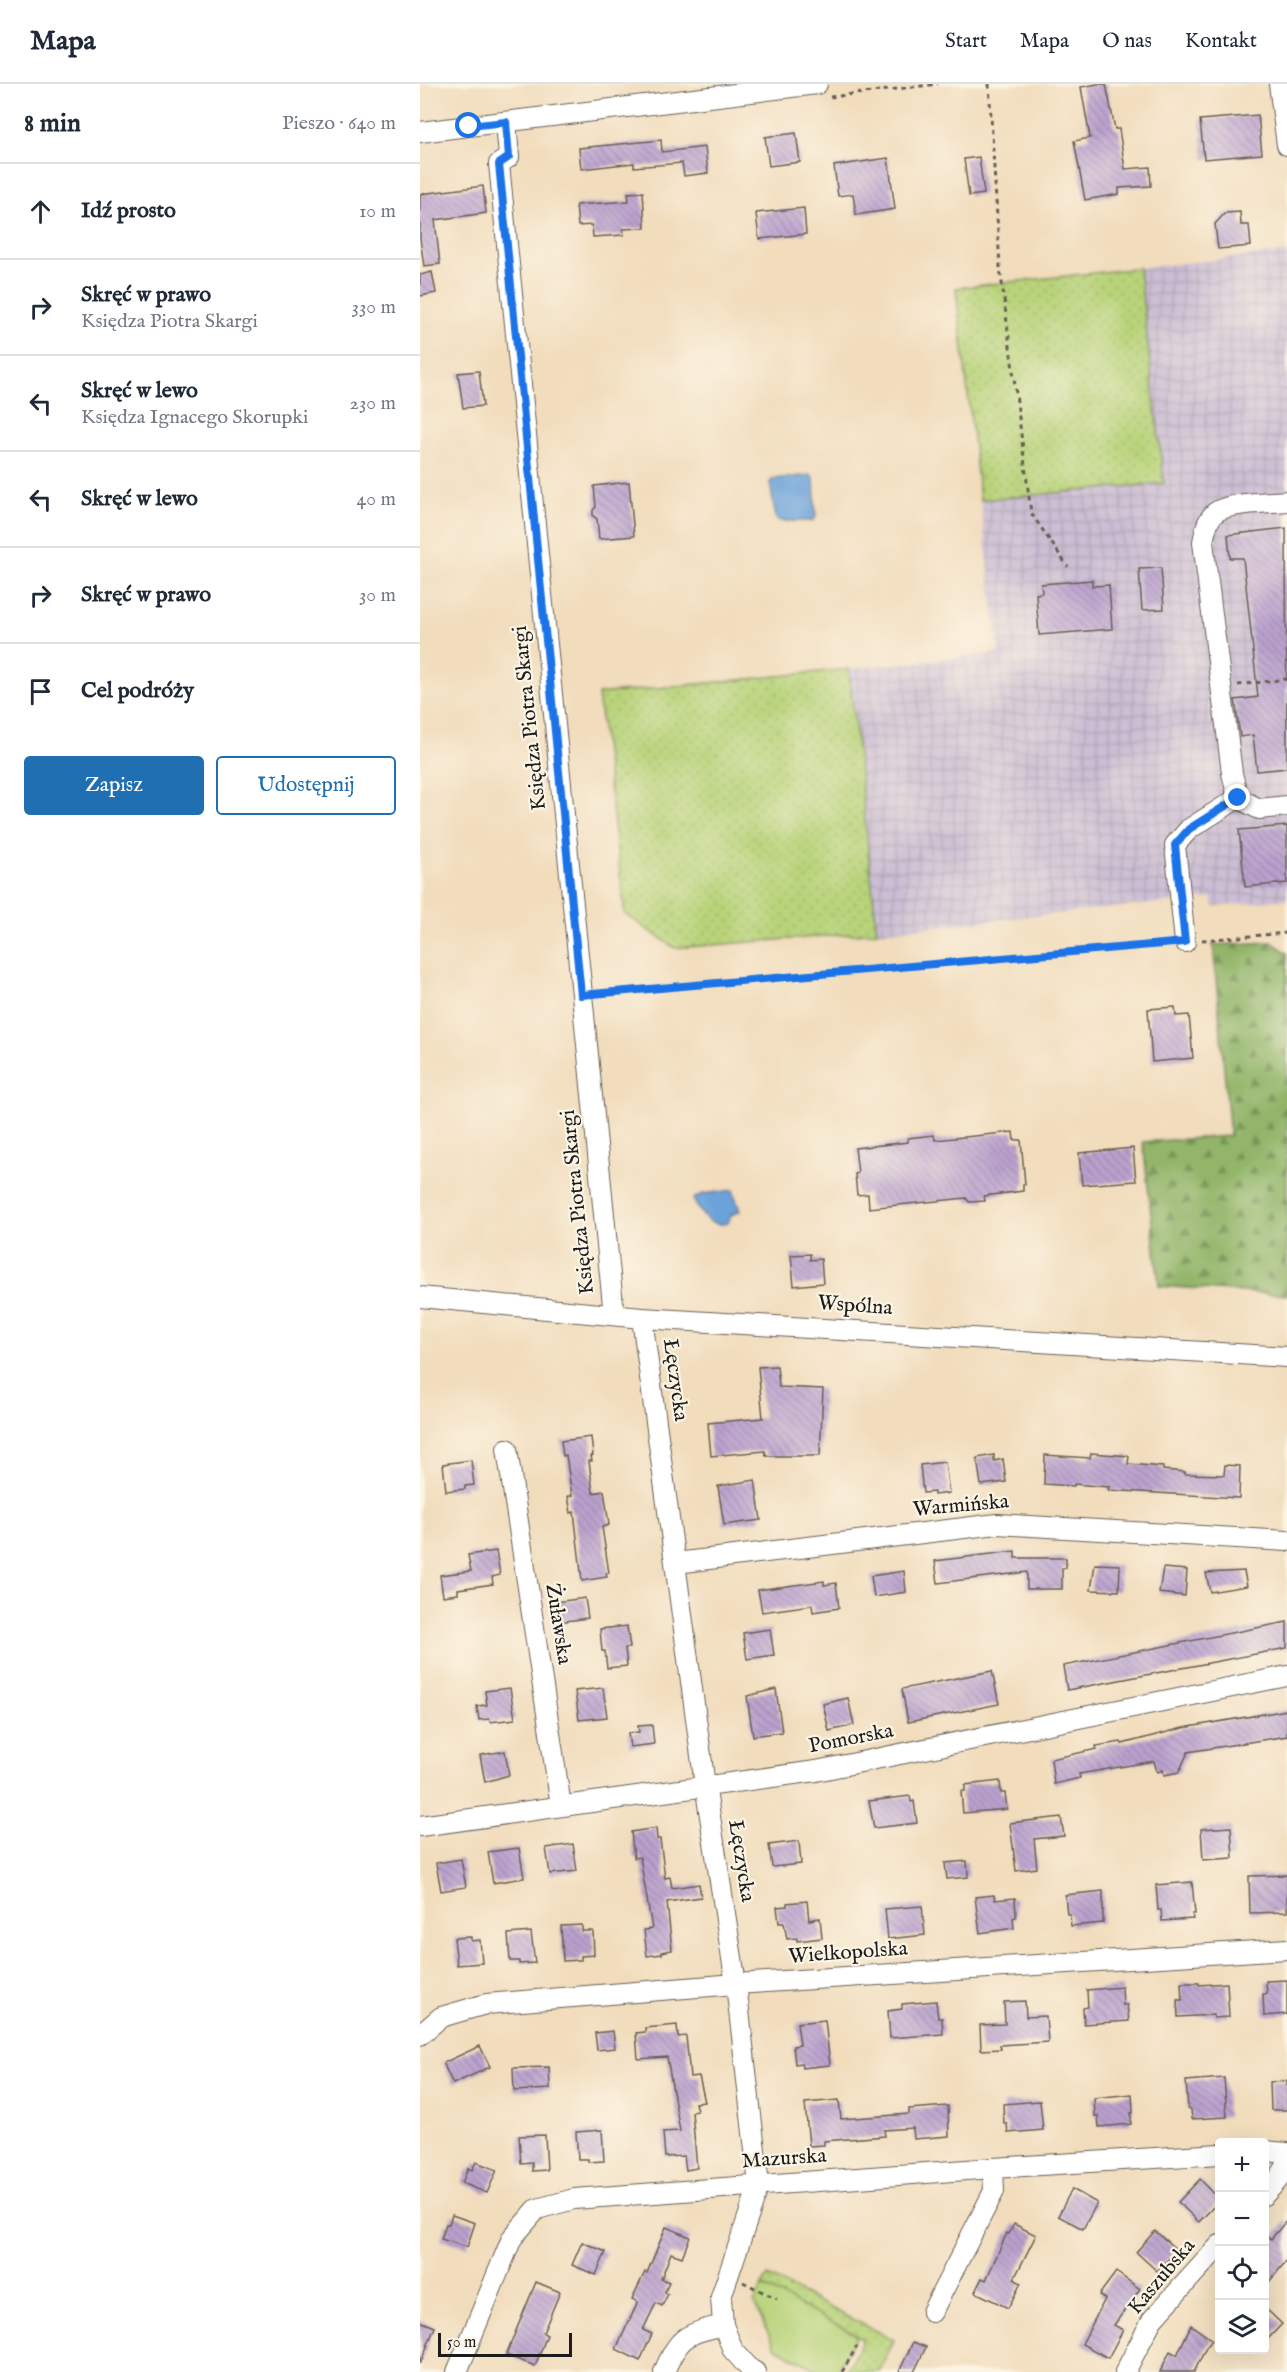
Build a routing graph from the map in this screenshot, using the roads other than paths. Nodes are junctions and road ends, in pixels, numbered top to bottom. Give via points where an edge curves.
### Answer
1 (817, 84) edge
2 (1279, 84) edge
3 (696, 91) edge
4 (506, 122) junction
5 (420, 132) edge
6 (1287, 145) edge
7 (1287, 501) edge
8 (1238, 798) junction
9 (1287, 806) edge
10 (1185, 942) road end
11 (420, 1297) edge
12 (614, 1315) junction
13 (642, 1318) junction
14 (1287, 1357) edge
15 (507, 1449) dead end
16 (1287, 1541) edge
17 (676, 1563) junction
18 (1287, 1676) edge
19 (705, 1786) junction
20 (561, 1806) junction
21 (420, 1826) edge
22 (1287, 1949) edge
23 (736, 1984) junction
24 (420, 2035) edge
25 (1269, 2151) edge
26 (1287, 2153) edge
27 (1215, 2154) edge
28 (1287, 2165) edge
29 (993, 2168) junction
30 (759, 2185) junction
31 (1267, 2192) edge
32 (1219, 2246) edge
33 (933, 2312) dead end
34 (723, 2325) junction
35 (456, 2372) edge
36 (664, 2372) edge
37 (755, 2372) edge
38 (1125, 2372) edge

1 - 3 street
2 - 6 street
3 - 4 street
4 - 5 street
4 - 12 street, Księdza Piotra Skargi via 509,157 499,164
7 - 8 street via 1225,507 1213,514 1205,529 1203,542
8 - 9 street via 1259,809
8 - 10 street via 1189,829 1175,845
11 - 12 street, Wspólna
12 - 13 street, Wspólna
13 - 14 street, Wspólna
13 - 17 street, Łęczycka
15 - 20 street, Żuławska
16 - 17 street, Warmińska via 998,1524
17 - 19 street, Łęczycka
18 - 19 street, Pomorska via 816,1771
19 - 20 street, Pomorska
19 - 23 street, Łęczycka
20 - 21 street, Pomorska
22 - 23 street, Wielkopolska
23 - 24 street, Wielkopolska via 486,2004 441,2017
23 - 30 street, Łęczycka
25 - 26 street
27 - 29 street, Mazurska
28 - 31 street
29 - 30 street, Mazurska
29 - 33 street via 994,2191
30 - 34 street, Łęczycka via 721,2297
30 - 35 street, Mazurska via 574,2199 537,2210 512,2238
32 - 38 street, Kaszubska via 1152,2320
34 - 36 street via 695,2332 674,2347
34 - 37 street via 733,2350

